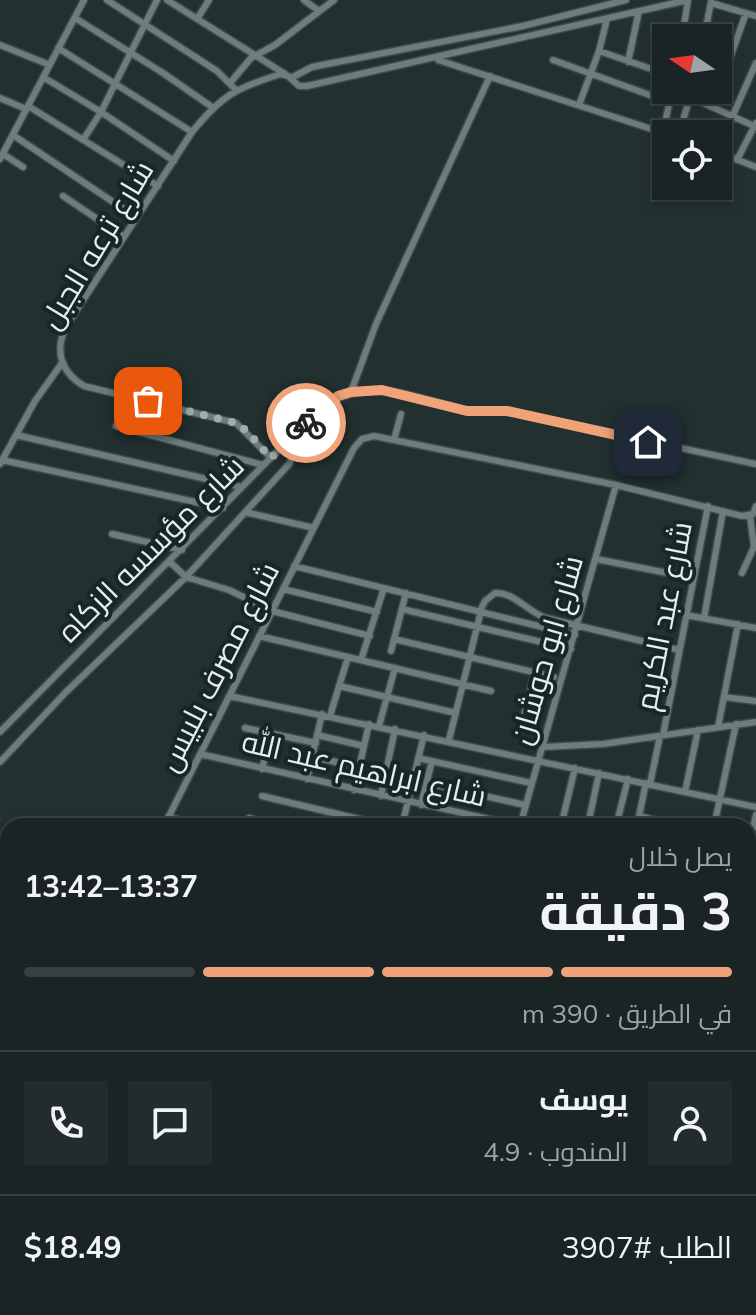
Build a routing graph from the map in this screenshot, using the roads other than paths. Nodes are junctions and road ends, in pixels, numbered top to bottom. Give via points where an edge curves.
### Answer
1 (84, 0) edge
2 (107, 0) edge
3 (157, 0) edge
4 (209, 0) edge
5 (304, 0) edge
6 (334, 0) edge
7 (626, 0) edge
8 (688, 0) edge
9 (170, 1) edge
10 (712, 2) edge
11 (593, 4) edge
12 (319, 11) junction
13 (639, 11) junction
14 (746, 13) junction
15 (756, 16) edge
16 (75, 18) junction
17 (197, 19) junction
18 (607, 19) junction
19 (145, 23) junction
20 (684, 24) edge
21 (707, 24) edge
22 (0, 45) edge
23 (58, 48) junction
24 (599, 51) junction
25 (130, 52) junction
26 (254, 55) junction
27 (435, 59) junction
28 (553, 60) dead end
29 (628, 62) junction
30 (756, 64) edge
31 (50, 65) junction
32 (652, 70) edge
33 (590, 74) junction
34 (288, 76) junction
35 (490, 76) junction
36 (43, 77) junction
37 (114, 82) junction
38 (230, 83) junction
39 (236, 90) junction
40 (652, 96) edge
41 (0, 98) edge
42 (709, 104) edge
43 (579, 105) junction
44 (713, 106) junction
45 (212, 107) junction
46 (27, 108) junction
47 (101, 112) junction
48 (733, 115) junction
49 (731, 120) edge
50 (755, 124) edge
51 (652, 129) edge
52 (192, 132) junction
53 (13, 135) junction
54 (83, 140) junction
55 (756, 156) edge
56 (1, 157) edge
57 (732, 157) edge
58 (737, 160) junction
59 (174, 161) junction
60 (754, 166) edge
61 (23, 167) dead end
62 (158, 186) junction
63 (63, 196) dead end
64 (137, 218) junction
65 (124, 237) junction
66 (62, 363) junction
67 (351, 392) junction
68 (401, 414) dead end
69 (116, 426) dead end
70 (16, 435) junction
71 (394, 440) junction
72 (280, 448) junction
73 (271, 458) junction
74 (1, 462) edge
75 (756, 464) edge
76 (264, 465) junction
77 (616, 485) junction
78 (241, 487) junction
79 (708, 506) junction
80 (756, 506) edge
81 (223, 508) junction
82 (723, 511) junction
83 (245, 512) junction
84 (750, 516) junction
85 (314, 528) junction
86 (112, 534) dead end
87 (182, 550) junction
88 (596, 559) junction
89 (170, 562) junction
90 (294, 566) junction
91 (742, 573) dead end
92 (186, 577) junction
93 (693, 578) junction
94 (384, 588) junction
95 (283, 589) junction
96 (406, 593) junction
97 (402, 609) junction
98 (272, 611) junction
99 (377, 612) junction
100 (481, 612) junction
101 (686, 615) junction
102 (704, 618) junction
103 (738, 624) junction
104 (577, 626) junction
105 (477, 627) junction
106 (756, 628) edge
107 (575, 635) junction
108 (259, 636) junction
109 (370, 636) junction
110 (394, 639) junction
111 (571, 649) junction
112 (679, 650) junction
113 (391, 651) dead end
114 (348, 657) junction
115 (470, 657) junction
116 (361, 660) junction
117 (395, 668) junction
118 (535, 672) junction
119 (554, 677) dead end
120 (463, 684) junction
121 (339, 686) junction
122 (491, 691) dead end
123 (229, 696) junction
124 (387, 697) junction
125 (724, 697) junction
126 (756, 701) edge
127 (456, 713) junction
128 (326, 715) junction
129 (524, 716) dead end
130 (756, 722) edge
131 (369, 724) junction
132 (736, 724) junction
133 (379, 726) junction
134 (718, 727) junction
135 (245, 728) dead end
136 (395, 729) junction
137 (698, 730) junction
138 (0, 732) edge
139 (271, 734) junction
140 (424, 735) junction
141 (662, 735) junction
142 (316, 739) junction
143 (449, 740) junction
144 (364, 746) junction
145 (544, 747) junction
146 (200, 754) junction
147 (312, 757) junction
148 (418, 758) junction
149 (1, 759) edge
150 (539, 760) junction
151 (432, 761) junction
152 (360, 767) junction
153 (575, 768) junction
154 (262, 769) junction
155 (599, 773) junction
156 (307, 779) junction
157 (628, 779) junction
158 (427, 783) junction
159 (531, 783) junction
160 (648, 784) junction
161 (354, 790) junction
162 (685, 792) junction
163 (262, 796) dead end
164 (381, 796) junction
165 (720, 799) junction
166 (408, 802) junction
167 (421, 805) junction
168 (525, 805) junction
169 (756, 807) edge
170 (168, 817) joint
171 (172, 818) edge
172 (354, 818) edge
173 (404, 818) edge
174 (482, 818) edge
175 (522, 818) edge
176 (563, 818) edge
177 (589, 818) edge
178 (618, 818) edge
179 (647, 818) edge
180 (716, 818) edge

1 - 16 street
2 - 19 street
3 - 19 street
4 - 17 street
5 - 12 street
6 - 12 street
7 - 11 street, شارع ترعه الجبل
8 - 13 street, شارع ترعه الجبل
8 - 20 street
9 - 17 street
10 - 14 street
10 - 21 street
11 - 34 street, شارع ترعه الجبل via 523,26
12 - 26 street
13 - 18 street, شارع ترعه الجبل
13 - 29 street
14 - 15 street
14 - 44 street
16 - 23 street
16 - 25 street
17 - 26 street
18 - 24 street
18 - 27 street, شارع ترعه الجبل
19 - 25 street
19 - 38 street
22 - 31 street
23 - 31 street
23 - 37 street
24 - 29 street
24 - 33 street
25 - 37 street
25 - 45 street
26 - 34 street
26 - 38 street
27 - 34 street, شارع ترعه الجبل via 307,86
27 - 35 street
28 - 33 street
29 - 32 street
30 - 48 street
31 - 36 street
33 - 40 street
33 - 43 street
34 - 39 street, شارع ترعه الجبل
35 - 43 street
35 - 67 street via 376,324
36 - 46 street
36 - 47 street
37 - 47 street
37 - 52 street
38 - 39 street
39 - 45 street, شارع ترعه الجبل
41 - 46 street
42 - 44 street
43 - 51 street
44 - 48 street
45 - 52 street, شارع ترعه الجبل
46 - 53 street
46 - 54 street
47 - 54 street
47 - 59 street
48 - 49 street
48 - 50 street
50 - 58 street
52 - 59 street, شارع ترعه الجبل
53 - 56 street
53 - 64 street
54 - 62 street
55 - 60 street
56 - 61 street
57 - 58 street
58 - 60 street
59 - 62 street, شارع ترعه الجبل
62 - 64 street, شارع ترعه الجبل
63 - 65 street
64 - 65 street, شارع ترعه الجبل
65 - 66 street, شارع ترعه الجبل via 61,337
66 - 70 street
66 - 73 street, شارع ترعه الجبل via 84,386 236,423
67 - 72 street, شارع مؤسسه الزكاه via 326,404
67 - 75 street via 382,390 467,411 507,411
68 - 71 street
69 - 76 street
70 - 74 street
70 - 78 street
71 - 77 street
71 - 85 street, شارع مصرف بلبيس via 368,437 358,443
72 - 73 street, شارع مؤسسه الزكاه
72 - 83 street via 290,463
73 - 76 street, شارع مؤسسه الزكاه
74 - 81 street
76 - 78 street, شارع مؤسسه الزكاه
77 - 79 street
77 - 88 street, شارع ابو حوشان
78 - 81 street, شارع مؤسسه الزكاه
79 - 82 street
79 - 93 street, شارع عبد الكريم
80 - 84 street
81 - 87 street, شارع مؤسسه الزكاه
82 - 84 street
82 - 102 street
83 - 85 street
83 - 92 street
84 - 91 street via 754,547
85 - 90 street, شارع مصرف بلبيس
86 - 87 street
87 - 89 street, شارع مؤسسه الزكاه
88 - 93 street
88 - 104 street, شارع ابو حوشان
89 - 92 street
89 - 138 street, شارع مؤسسه الزكاه
90 - 94 street
90 - 95 street, شارع مصرف بلبيس
92 - 98 street
92 - 149 street
93 - 101 street, شارع عبد الكريم
94 - 96 street
94 - 99 street
95 - 98 street, شارع مصرف بلبيس
95 - 99 street
96 - 97 street
96 - 100 street
97 - 105 street
97 - 110 street
98 - 108 street, شارع مصرف بلبيس
98 - 109 street
99 - 109 street
100 - 104 street via 489,596 502,592 539,616
100 - 105 street
100 - 107 street
101 - 102 street
101 - 112 street, شارع عبد الكريم
102 - 103 street
103 - 106 street
103 - 125 street
104 - 107 street, شارع ابو حوشان
104 - 112 street
105 - 111 street
105 - 115 street
107 - 111 street, شارع ابو حوشان
108 - 114 street
108 - 123 street, شارع مصرف بلبيس
109 - 116 street
110 - 113 street
110 - 115 street
111 - 145 street, شارع ابو حوشان
112 - 141 street, شارع عبد الكريم
114 - 116 street
114 - 121 street
115 - 118 street
115 - 120 street
116 - 117 street
117 - 120 street
117 - 124 street
118 - 119 street
118 - 129 street
120 - 122 street
120 - 127 street
121 - 124 street
121 - 128 street
123 - 128 street
123 - 146 street, شارع مصرف بلبيس
124 - 127 street
124 - 133 street
125 - 126 street
125 - 134 street
127 - 143 street
128 - 131 street
128 - 142 street
130 - 132 street
131 - 133 street
131 - 144 street
132 - 134 street
132 - 165 street
133 - 136 street
134 - 137 street
135 - 139 street
136 - 140 street
136 - 164 street
137 - 141 street
137 - 162 street
139 - 142 street
139 - 154 street
140 - 143 street
140 - 148 street
141 - 145 street
141 - 160 street, شارع عبد الكريم
142 - 144 street
142 - 147 street
143 - 150 street
144 - 152 street
145 - 150 street, شارع ابو حوشان
146 - 154 street, شارع ابراهيم عبد الله
146 - 170 street, شارع مصرف بلبيس
147 - 152 street
147 - 156 street
148 - 151 street
148 - 166 street
150 - 153 street
150 - 159 street, شارع ابو حوشان
151 - 158 street
151 - 159 street
152 - 161 street
153 - 155 street
153 - 176 street
154 - 156 street, شارع ابراهيم عبد الله
155 - 157 street
155 - 177 street
156 - 161 street, شارع ابراهيم عبد الله
157 - 160 street
157 - 178 street
158 - 167 street
158 - 168 street
159 - 168 street, شارع ابو حوشان
160 - 162 street
160 - 179 street, شارع عبد الكريم via 639,816
161 - 164 street, شارع ابراهيم عبد الله
162 - 165 street
163 - 172 street
164 - 166 street, شارع ابراهيم عبد الله
165 - 169 street
165 - 180 street
166 - 167 street, شارع ابراهيم عبد الله
166 - 173 street
167 - 174 street, شارع ابراهيم عبد الله
168 - 175 street, شارع ابو حوشان
170 - 171 street

